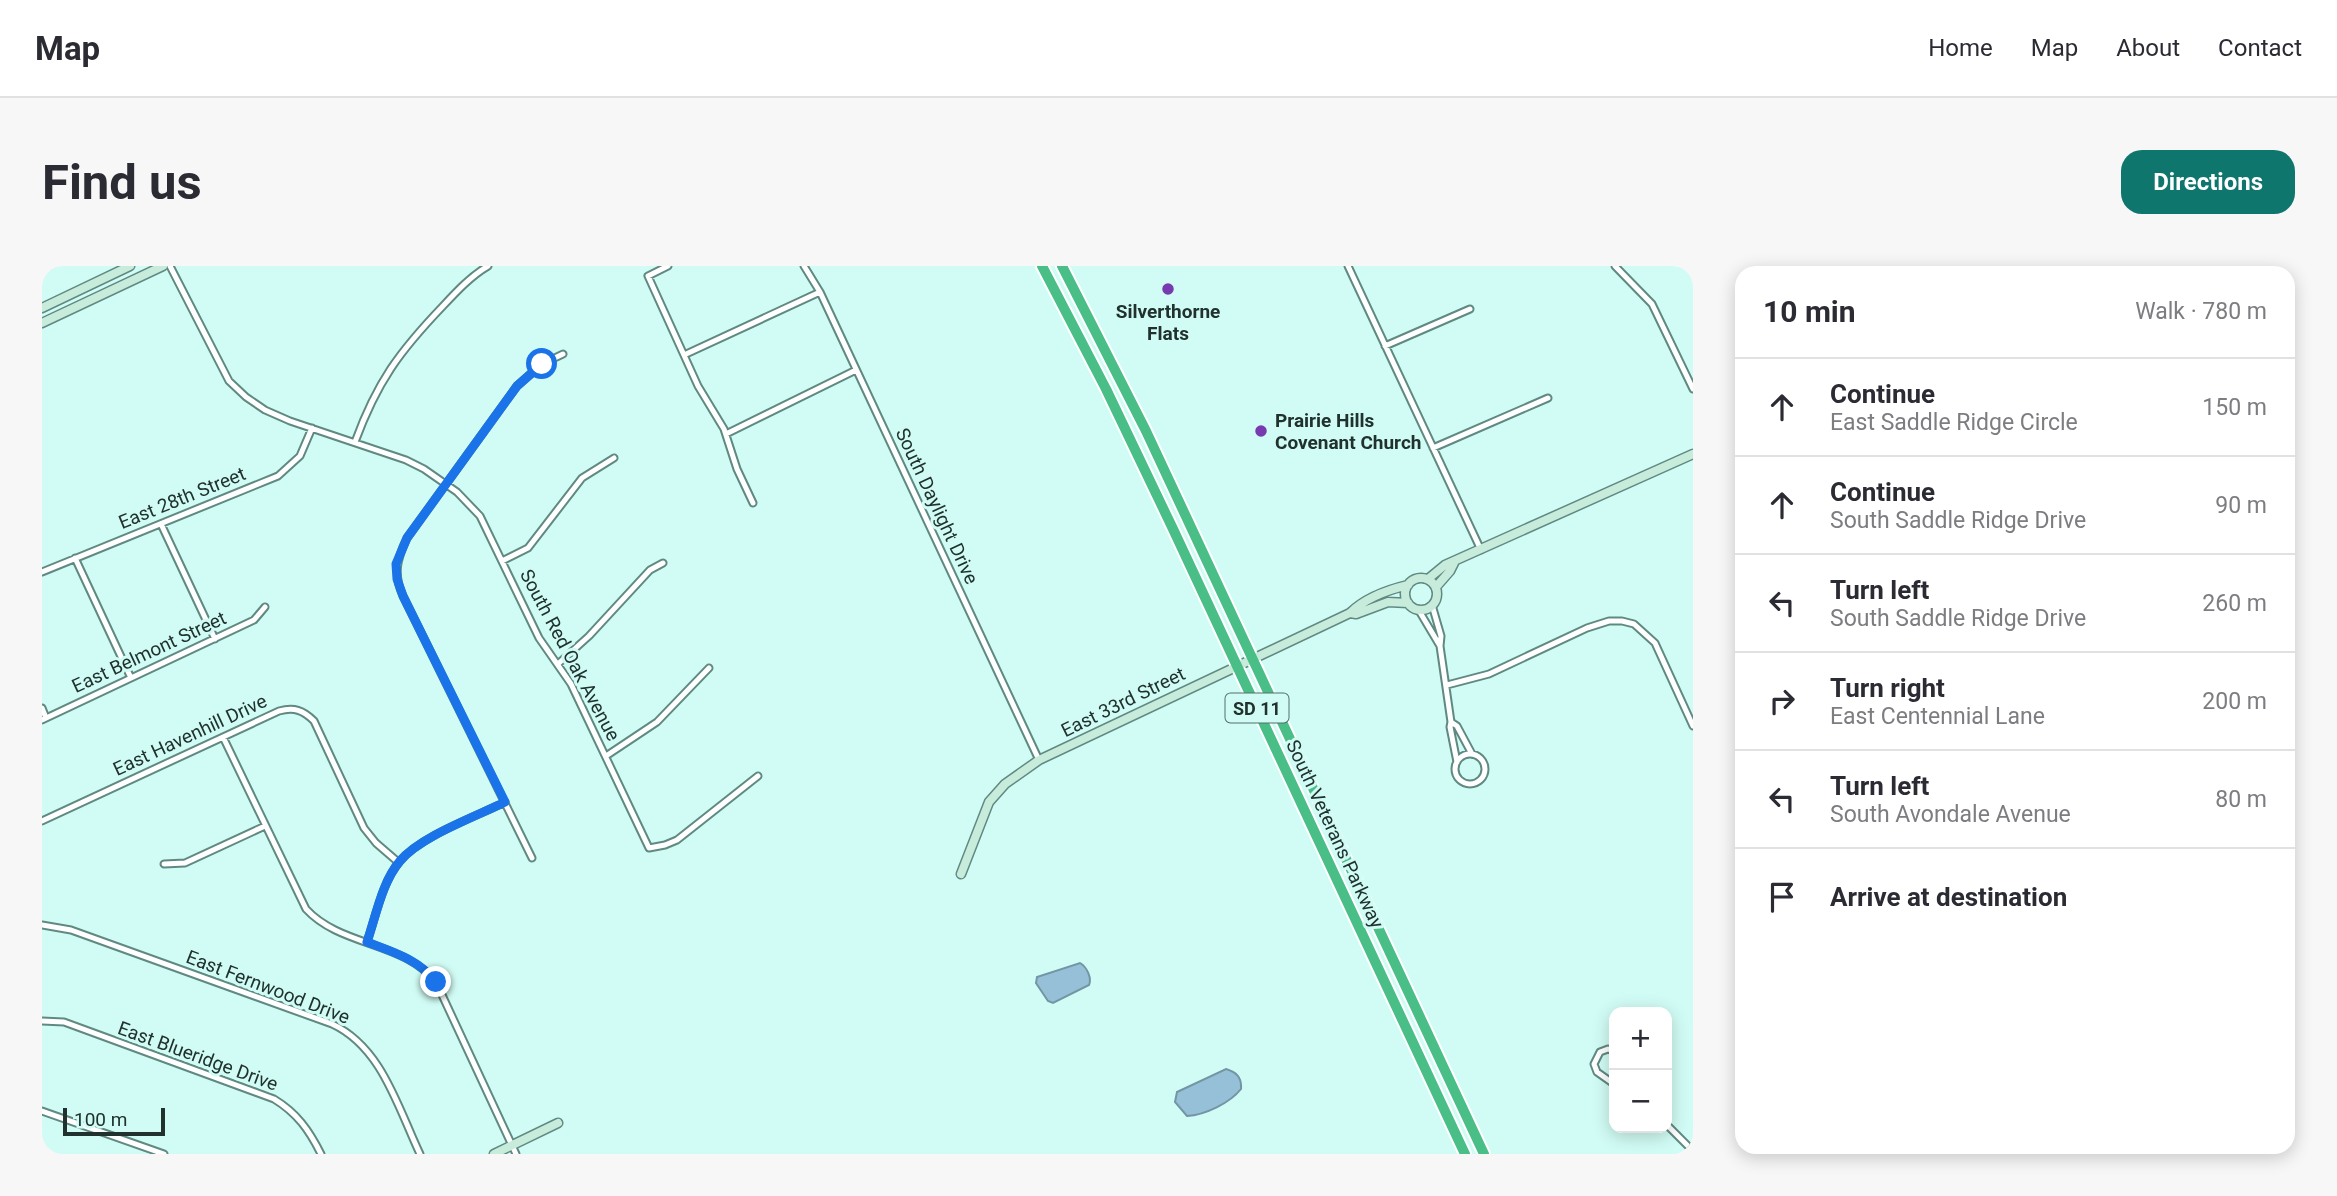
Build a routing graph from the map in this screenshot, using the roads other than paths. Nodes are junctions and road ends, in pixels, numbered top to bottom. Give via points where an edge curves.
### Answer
1 (130, 266) edge
2 (163, 266) edge
3 (170, 266) edge
4 (488, 266) edge
5 (668, 266) edge
6 (804, 266) edge
7 (1042, 266) edge
8 (1062, 266) edge
9 (1348, 266) edge
10 (1615, 266) edge
11 (820, 292) junction
12 (42, 307) edge
13 (1471, 309) dead end
14 (42, 323) edge
15 (1385, 346) junction
16 (563, 354) dead end
17 (684, 355) junction
18 (856, 370) junction
19 (1693, 389) edge
20 (1549, 398) dead end
21 (312, 428) junction
22 (726, 434) junction
23 (355, 443) junction
24 (1433, 448) junction
25 (1693, 454) edge
26 (614, 458) dead end
27 (447, 484) junction
28 (753, 503) dead end
29 (161, 524) junction
30 (1482, 550) junction
31 (75, 558) junction
32 (502, 561) junction
33 (663, 563) dead end
34 (1454, 563) junction
35 (42, 572) edge
36 (1428, 579) junction
37 (1408, 585) junction
38 (1436, 587) junction
39 (1408, 603) junction
40 (1432, 605) junction
41 (265, 607) dead end
42 (1418, 610) junction
43 (1349, 612) junction
44 (215, 639) junction
45 (1440, 646) junction
46 (1254, 657) junction
47 (559, 663) junction
48 (1237, 665) junction
49 (709, 668) dead end
50 (131, 678) junction
51 (1447, 685) junction
52 (42, 708) edge
53 (44, 719) edge
54 (1451, 722) junction
55 (1693, 726) edge
56 (223, 737) junction
57 (1472, 754) junction
58 (606, 756) junction
59 (1039, 760) junction
60 (1457, 762) junction
61 (758, 776) dead end
62 (505, 802) junction
63 (42, 821) edge
64 (265, 826) junction
65 (532, 858) dead end
66 (398, 862) junction
67 (164, 864) dead end
68 (961, 874) dead end
69 (42, 925) edge
70 (367, 942) junction
71 (42, 1021) edge
72 (1609, 1050) edge
73 (1605, 1077) junction
74 (1609, 1077) edge
75 (1609, 1080) edge
76 (42, 1111) edge
77 (558, 1124) dead end
78 (1672, 1130) edge
79 (514, 1150) edge
80 (1693, 1151) edge
81 (164, 1154) edge
82 (321, 1154) edge
83 (420, 1154) edge
84 (494, 1154) edge
85 (1465, 1154) edge
86 (1484, 1154) edge

1 - 12 street
2 - 14 street
3 - 21 street, South Red Oak Avenue via 229,381 265,410
4 - 23 street via 459,289 399,354 369,405
5 - 17 street via 648,276
6 - 11 street, South Daylight Drive
7 - 48 highway, South Veterans Parkway / SD 11
8 - 46 highway, South Veterans Parkway / SD 11
9 - 15 street
10 - 19 street via 1652,304
11 - 17 street
11 - 18 street, South Daylight Drive
13 - 15 street
15 - 24 street
16 - 27 street via 542,364 517,386
17 - 22 street
18 - 22 street
18 - 59 street, South Daylight Drive
20 - 24 street
21 - 23 street, South Red Oak Avenue
21 - 29 street, East 28th Street via 300,456 278,476
22 - 28 street
23 - 27 street, South Red Oak Avenue via 406,460
24 - 30 street
25 - 30 street, East 33rd Street
26 - 32 street via 582,478 528,548
27 - 32 street, South Red Oak Avenue via 480,516
27 - 62 street via 407,538 396,564 397,579
29 - 31 street, East 28th Street
29 - 44 street
30 - 34 street, East 33rd Street
31 - 35 street, East 28th Street
31 - 50 street
32 - 47 street, South Red Oak Avenue via 539,638
33 - 47 street via 650,570
34 - 36 street, East 33rd Street
34 - 38 street, East 33rd Street
36 - 37 street, East 33rd Street via 1417,578
36 - 38 street
37 - 39 street
37 - 43 street, East 33rd Street
38 - 40 street, East 33rd Street
39 - 42 street
39 - 43 street, East 33rd Street via 1388,602 1356,614
40 - 42 street
40 - 45 street
41 - 44 street, East Belmont Street via 254,620
42 - 45 street
43 - 46 street, East 33rd Street
44 - 50 street, East Belmont Street
45 - 51 street
46 - 48 street, East 33rd Street
46 - 86 highway, South Veterans Parkway / SD 11
47 - 58 street, South Red Oak Avenue
48 - 59 street, East 33rd Street
48 - 85 highway, South Veterans Parkway / SD 11
49 - 58 street via 657,722
50 - 53 street, East Belmont Street
51 - 54 street
51 - 55 street via 1489,674 1587,628 1622,621 1634,624 1655,643
52 - 53 street
54 - 57 street
54 - 60 street
56 - 63 street, East Havenhill Drive
56 - 64 street
56 - 66 street, East Havenhill Drive via 279,711 295,709 308,715 319,729 364,828
57 - 60 street
57 - 60 street via 1485,765 1484,776 1477,783 1459,780
58 - 61 street, South Red Oak Avenue via 649,848 677,839
59 - 68 street, East 33rd Street via 989,802
62 - 65 street
62 - 66 street via 414,846
64 - 67 street via 185,863
64 - 70 street via 306,909 325,926
66 - 70 street
69 - 83 street, East Fernwood Drive via 71,930 348,1032 362,1043 381,1071
70 - 79 street via 412,960 436,982
71 - 82 street, East Blueridge Drive via 64,1022 274,1099 299,1118
72 - 73 street via 1594,1059 1594,1068
73 - 74 street
73 - 75 street
76 - 81 street
77 - 79 street
78 - 80 street
79 - 84 street

